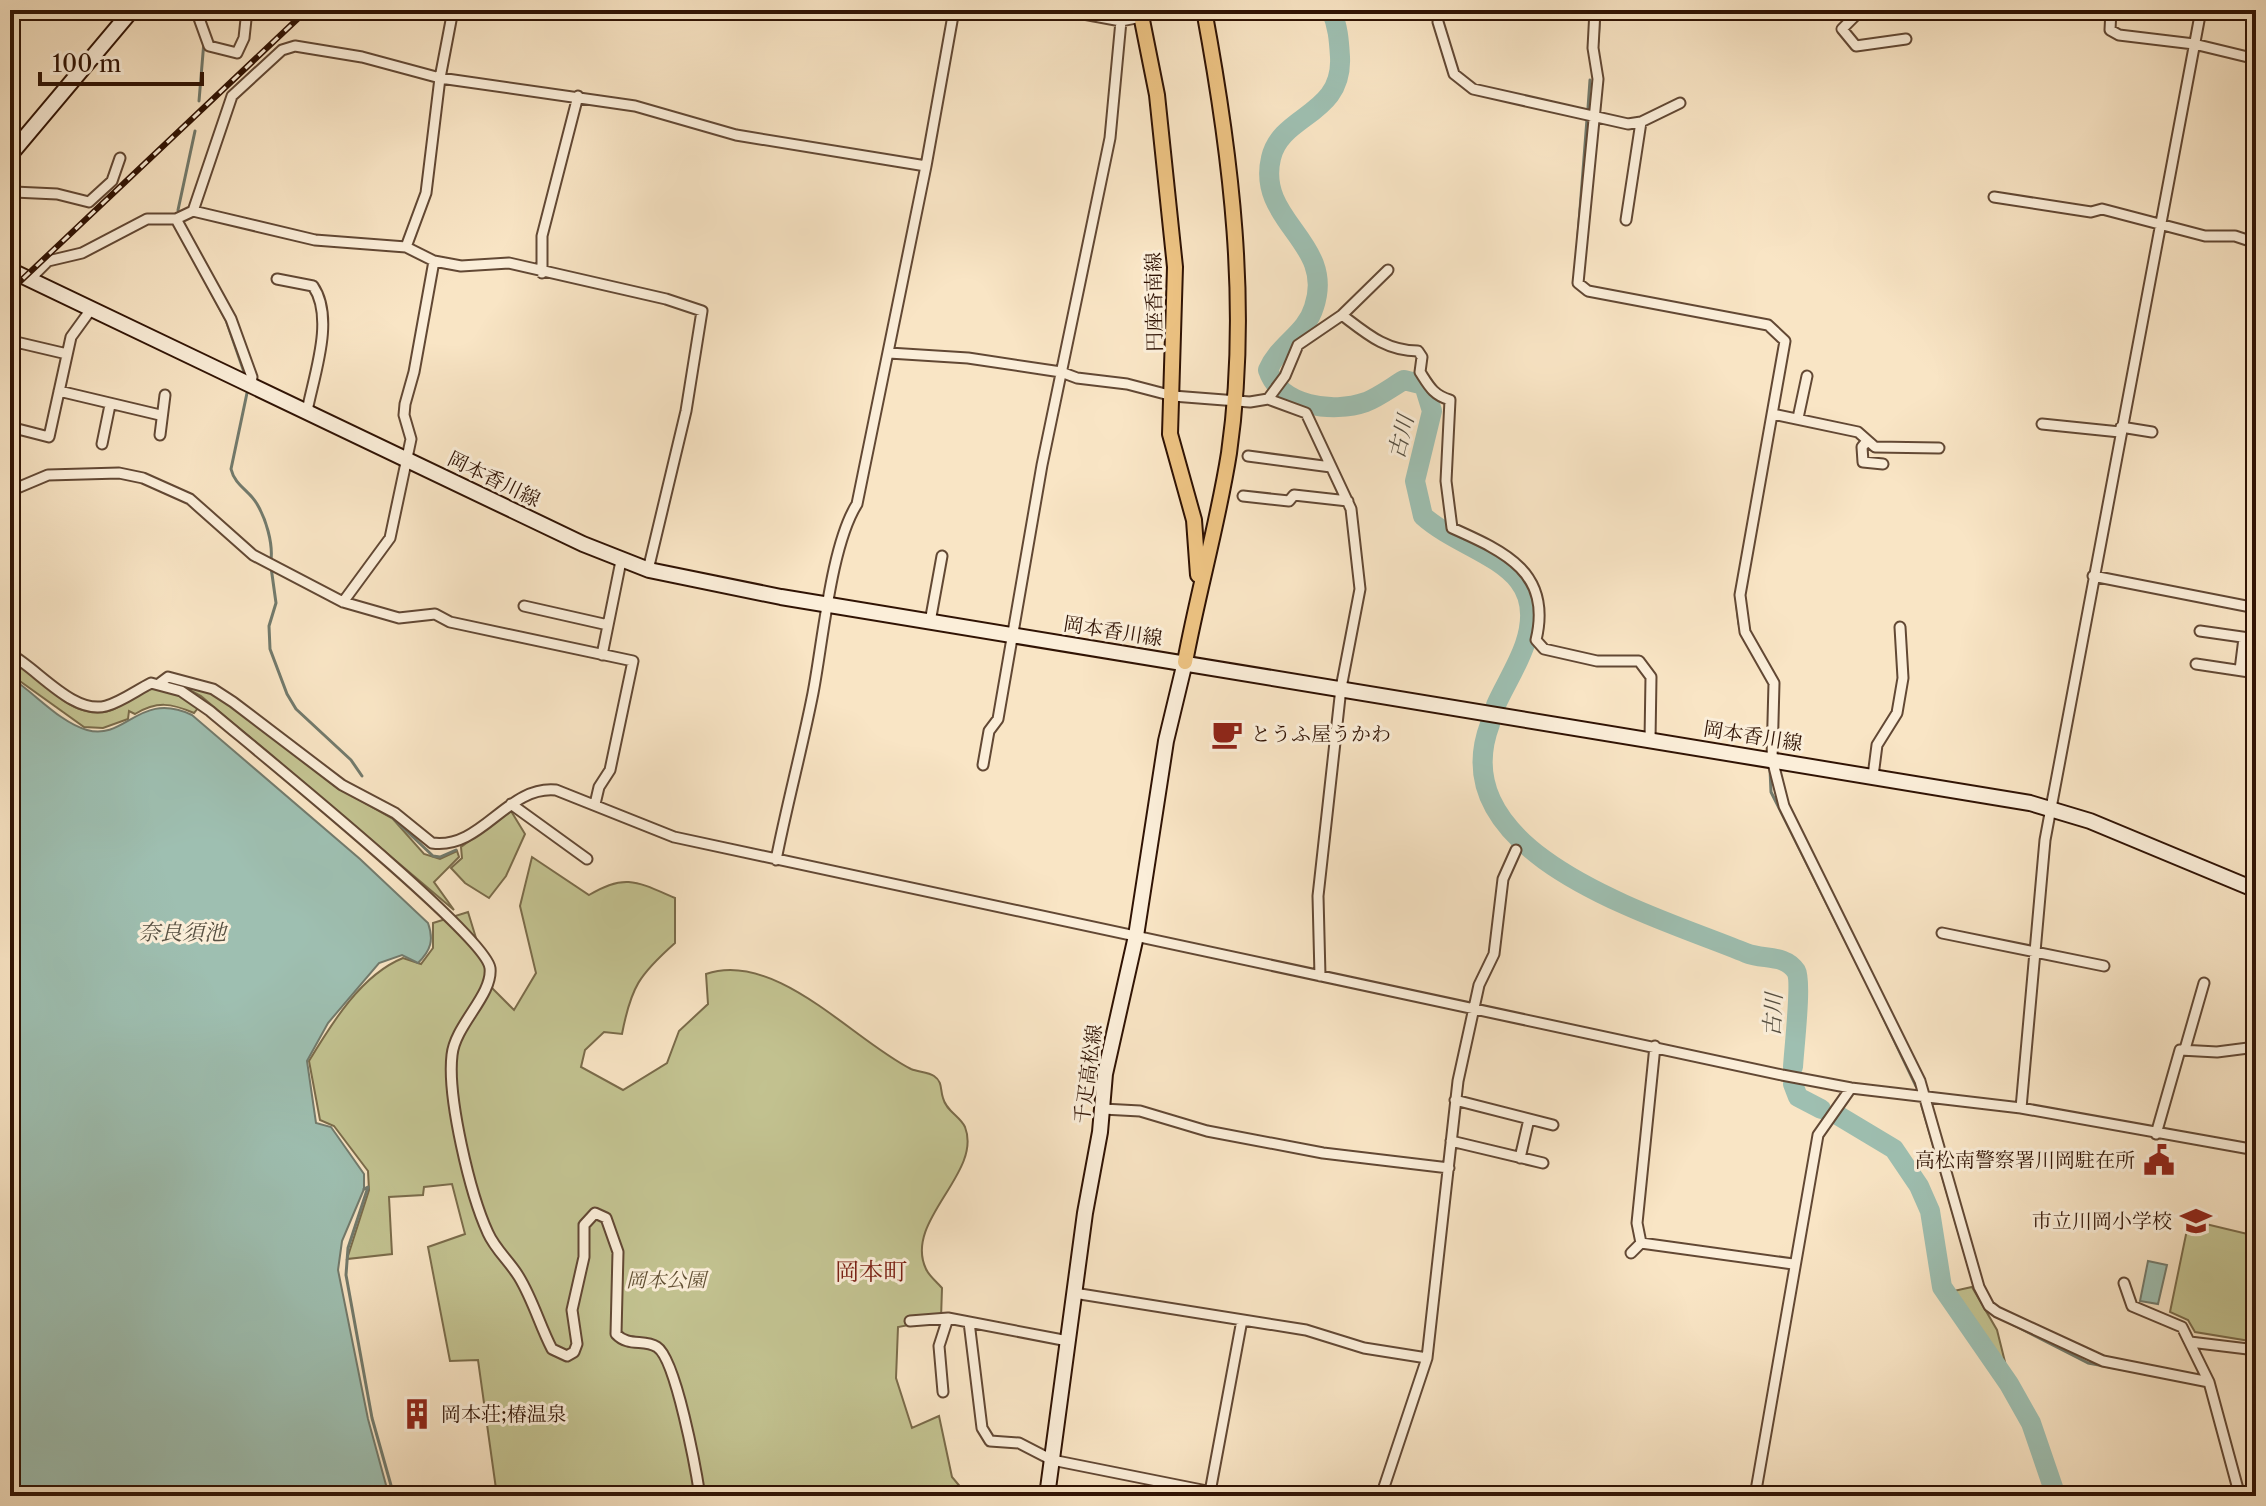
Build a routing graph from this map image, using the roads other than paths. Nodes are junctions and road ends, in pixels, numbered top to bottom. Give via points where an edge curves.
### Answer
1 (132, 10) edge
2 (196, 10) edge
3 (247, 10) edge
4 (453, 10) edge
5 (954, 10) edge
6 (1062, 10) edge
7 (1204, 10) edge
8 (1595, 10) edge
9 (1861, 10) edge
10 (2111, 10) edge
11 (2201, 10) edge
12 (1141, 14) edge
13 (1121, 21) junction
14 (1438, 22) dead end
15 (1906, 39) dead end
16 (2194, 44) junction
17 (2256, 59) edge
18 (440, 78) junction
19 (578, 96) junction
20 (1680, 103) dead end
21 (1594, 117) junction
22 (1641, 122) junction
23 (10, 155) edge
24 (120, 158) dead end
25 (926, 166) junction
26 (10, 174) edge
27 (1994, 197) dead end
28 (193, 211) junction
29 (176, 219) junction
30 (1626, 220) dead end
31 (2162, 224) junction
32 (2256, 243) edge
33 (406, 247) junction
34 (434, 261) junction
35 (10, 270) edge
36 (1388, 270) dead end
37 (542, 273) junction
38 (30, 279) junction
39 (277, 279) dead end
40 (92, 308) junction
41 (1342, 315) junction
42 (889, 353) junction
43 (67, 354) junction
44 (10, 369) edge
45 (1061, 372) junction
46 (1807, 376) dead end
47 (251, 384) junction
48 (59, 391) junction
49 (165, 395) dead end
50 (1173, 396) junction
51 (1270, 396) junction
52 (1233, 401) junction
53 (110, 405) junction
54 (307, 411) junction
55 (1773, 414) junction
56 (160, 415) junction
57 (1798, 418) junction
58 (2042, 424) dead end
59 (10, 427) edge
60 (2121, 429) junction
61 (2152, 432) dead end
62 (160, 435) dead end
63 (1867, 441) junction
64 (102, 444) dead end
65 (1939, 448) dead end
66 (1248, 456) dead end
67 (405, 458) junction
68 (1883, 464) dead end
69 (1331, 467) junction
70 (10, 491) edge
71 (1243, 496) dead end
72 (1348, 501) junction
73 (942, 556) dead end
74 (621, 561) junction
75 (648, 570) junction
76 (2093, 576) junction
77 (1198, 592) junction
78 (343, 602) junction
79 (830, 605) junction
80 (524, 606) dead end
81 (2256, 608) edge
82 (930, 622) junction
83 (608, 625) junction
84 (1900, 627) dead end
85 (2200, 631) dead end
86 (1012, 635) junction
87 (2244, 638) junction
88 (2256, 639) edge
89 (10, 654) edge
90 (602, 655) junction
91 (1185, 662) junction
92 (2196, 664) dead end
93 (2240, 670) junction
94 (2256, 673) edge
95 (160, 683) junction
96 (1341, 688) junction
97 (1650, 740) junction
98 (1772, 759) junction
99 (983, 765) dead end
100 (1873, 776) junction
101 (511, 804) junction
102 (595, 804) junction
103 (2051, 809) junction
104 (1516, 850) dead end
105 (587, 859) dead end
106 (776, 860) junction
107 (2256, 890) edge
108 (1942, 933) dead end
109 (1136, 936) junction
110 (2035, 951) junction
111 (2104, 966) dead end
112 (1320, 976) junction
113 (2204, 983) dead end
114 (1474, 1009) junction
115 (1655, 1046) junction
116 (2256, 1047) edge
117 (2185, 1049) junction
118 (1851, 1088) junction
119 (1926, 1097) junction
120 (1455, 1100) junction
121 (2021, 1108) junction
122 (1103, 1109) junction
123 (1529, 1119) junction
124 (1553, 1125) dead end
125 (2156, 1134) junction
126 (1451, 1141) junction
127 (2256, 1150) edge
128 (1520, 1158) junction
129 (1543, 1163) dead end
130 (1449, 1168) junction
131 (1641, 1243) junction
132 (1631, 1253) dead end
133 (1793, 1264) junction
134 (2124, 1283) dead end
135 (1074, 1293) junction
136 (948, 1318) junction
137 (1242, 1320) junction
138 (910, 1321) dead end
139 (969, 1322) junction
140 (1068, 1341) junction
141 (2190, 1342) junction
142 (2256, 1350) edge
143 (1427, 1358) junction
144 (2209, 1382) junction
145 (943, 1392) dead end
146 (1052, 1460) junction
147 (1210, 1492) junction
148 (2242, 1495) edge
149 (700, 1496) edge
150 (1047, 1496) edge
151 (1232, 1496) edge
152 (1381, 1496) edge
153 (1755, 1496) edge

1 - 23 main road
2 - 3 street via 209,46 237,53
4 - 18 street
5 - 25 street
6 - 13 street
7 - 52 main road, 円座香南線 via 1220,93 1237,259
8 - 21 street
9 - 15 street via 1842,29 1856,46
10 - 16 street via 2110,30 2119,35
11 - 16 street
12 - 13 street
12 - 50 main road, 円座香南線 via 1168,180 1175,267
13 - 45 street via 1110,138
14 - 21 street via 1461,82
16 - 17 street
16 - 31 street
18 - 19 street
18 - 28 street via 362,57 295,46 282,50 232,96
18 - 33 street via 426,193
19 - 25 street via 736,135
19 - 37 street via 542,236
20 - 22 street
21 - 22 street
21 - 55 street via 1578,283 1588,291 1777,330 1785,347
22 - 30 street
24 - 26 street via 112,181 89,202 14,192
25 - 42 street
27 - 31 street via 2091,212 2102,209
28 - 29 street
28 - 33 street via 315,240
29 - 38 street via 147,219 82,253 48,261
29 - 47 street via 231,319
31 - 32 street
31 - 60 street
33 - 34 street
34 - 37 street via 461,266 509,263
34 - 67 street via 405,404 411,439
35 - 38 main road, 岡本香川線
36 - 41 street
37 - 75 street via 702,311 686,411
38 - 40 main road, 岡本香川線
39 - 54 street via 313,286 322,299
40 - 43 street via 71,337
40 - 47 main road, 岡本香川線
41 - 51 street via 1298,345
41 - 97 street via 1378,342 1418,351 1420,372 1436,396 1450,400 1446,481 1452,528 1530,577 1541,599 1536,640 1544,649 1597,661 1631,659 1647,667
42 - 45 street
42 - 79 street
43 - 44 street via 16,342
43 - 48 street
45 - 50 street
45 - 86 street
46 - 57 street
47 - 54 main road, 岡本香川線
48 - 53 street
48 - 59 street via 49,437
49 - 56 street
50 - 52 street
50 - 77 main road, 円座香南線 via 1170,434 1194,520
51 - 52 street
51 - 69 street via 1306,413
52 - 77 main road, 円座香南線 via 1219,511
53 - 56 street
53 - 64 street
54 - 67 main road, 岡本香川線
55 - 57 street
55 - 98 street via 1739,606 1745,632 1774,683
56 - 62 street
57 - 63 street via 1858,432
58 - 60 street
60 - 61 street
60 - 76 street
63 - 65 street via 1883,448
63 - 68 street via 1863,462
66 - 69 street
67 - 74 main road, 岡本香川線
67 - 78 street via 390,538
69 - 72 street
70 - 78 street via 48,475 119,473 143,478 190,499 253,555
71 - 72 street
72 - 96 street via 1360,589
73 - 82 street
74 - 75 main road, 岡本香川線
74 - 83 street
75 - 79 main road, 岡本香川線
76 - 81 street
76 - 103 street
77 - 91 main road, 円座香南線
78 - 90 street via 399,618 435,614 450,622
79 - 82 main road, 岡本香川線
79 - 106 street
80 - 83 street
82 - 86 main road, 岡本香川線
83 - 90 street
84 - 100 street via 1903,678 1897,713 1877,745
85 - 87 street
86 - 91 main road, 岡本香川線
86 - 99 street via 998,719 989,731
87 - 88 street
87 - 93 street
89 - 95 street via 91,706 105,706
90 - 102 street via 633,661 610,770
91 - 96 main road, 岡本香川線
91 - 109 main road, 千疋高松線 via 1166,741
92 - 93 street
93 - 94 street
95 - 101 street via 168,677 213,689 342,785 395,813 432,843 460,841
95 - 149 street via 210,711 483,950 490,967 488,982 458,1032 451,1074 464,1151 488,1233 520,1278 552,1349 567,1356 577,1344 572,1310 584,1257 584,1225 595,1213 606,1218 618,1252 616,1334 628,1342 656,1346 664,1354 675,1380
96 - 97 main road, 岡本香川線
96 - 112 street via 1318,896
97 - 98 main road, 岡本香川線
98 - 100 main road, 岡本香川線
98 - 119 street via 1784,806
100 - 103 main road, 岡本香川線
101 - 102 street via 546,789
101 - 105 street
102 - 106 street via 674,837
103 - 107 main road, 岡本香川線
103 - 110 street
104 - 114 street via 1503,879 1494,954
106 - 109 street
108 - 110 street
109 - 112 street
109 - 122 main road, 千疋高松線 via 1105,1074
110 - 111 street
110 - 121 street
112 - 114 street
113 - 117 street
114 - 115 street
114 - 120 street
115 - 118 street
115 - 131 street via 1637,1223
116 - 117 street
117 - 125 street via 2180,1050
118 - 119 street
118 - 133 street via 1818,1135
119 - 121 street
119 - 144 street via 1979,1287 1989,1306 2103,1361
120 - 123 street
120 - 126 street
121 - 125 street
122 - 130 street via 1140,1111 1207,1131 1323,1153
122 - 135 main road, 千疋高松線
123 - 124 street
123 - 128 street
125 - 127 street
126 - 128 street
126 - 130 street
128 - 129 street
130 - 143 street
131 - 132 street
131 - 133 street
133 - 153 street
134 - 141 street via 2132,1306 2177,1323
135 - 137 street
135 - 140 main road, 千疋高松線
136 - 138 street
136 - 139 street
136 - 145 street via 939,1346
137 - 143 street
137 - 147 street
139 - 140 street
139 - 146 street via 982,1428 990,1441 1019,1443
140 - 146 main road, 千疋高松線
141 - 142 street
141 - 144 street
143 - 152 street
144 - 148 street
146 - 147 street
146 - 150 main road, 千疋高松線
147 - 151 street

